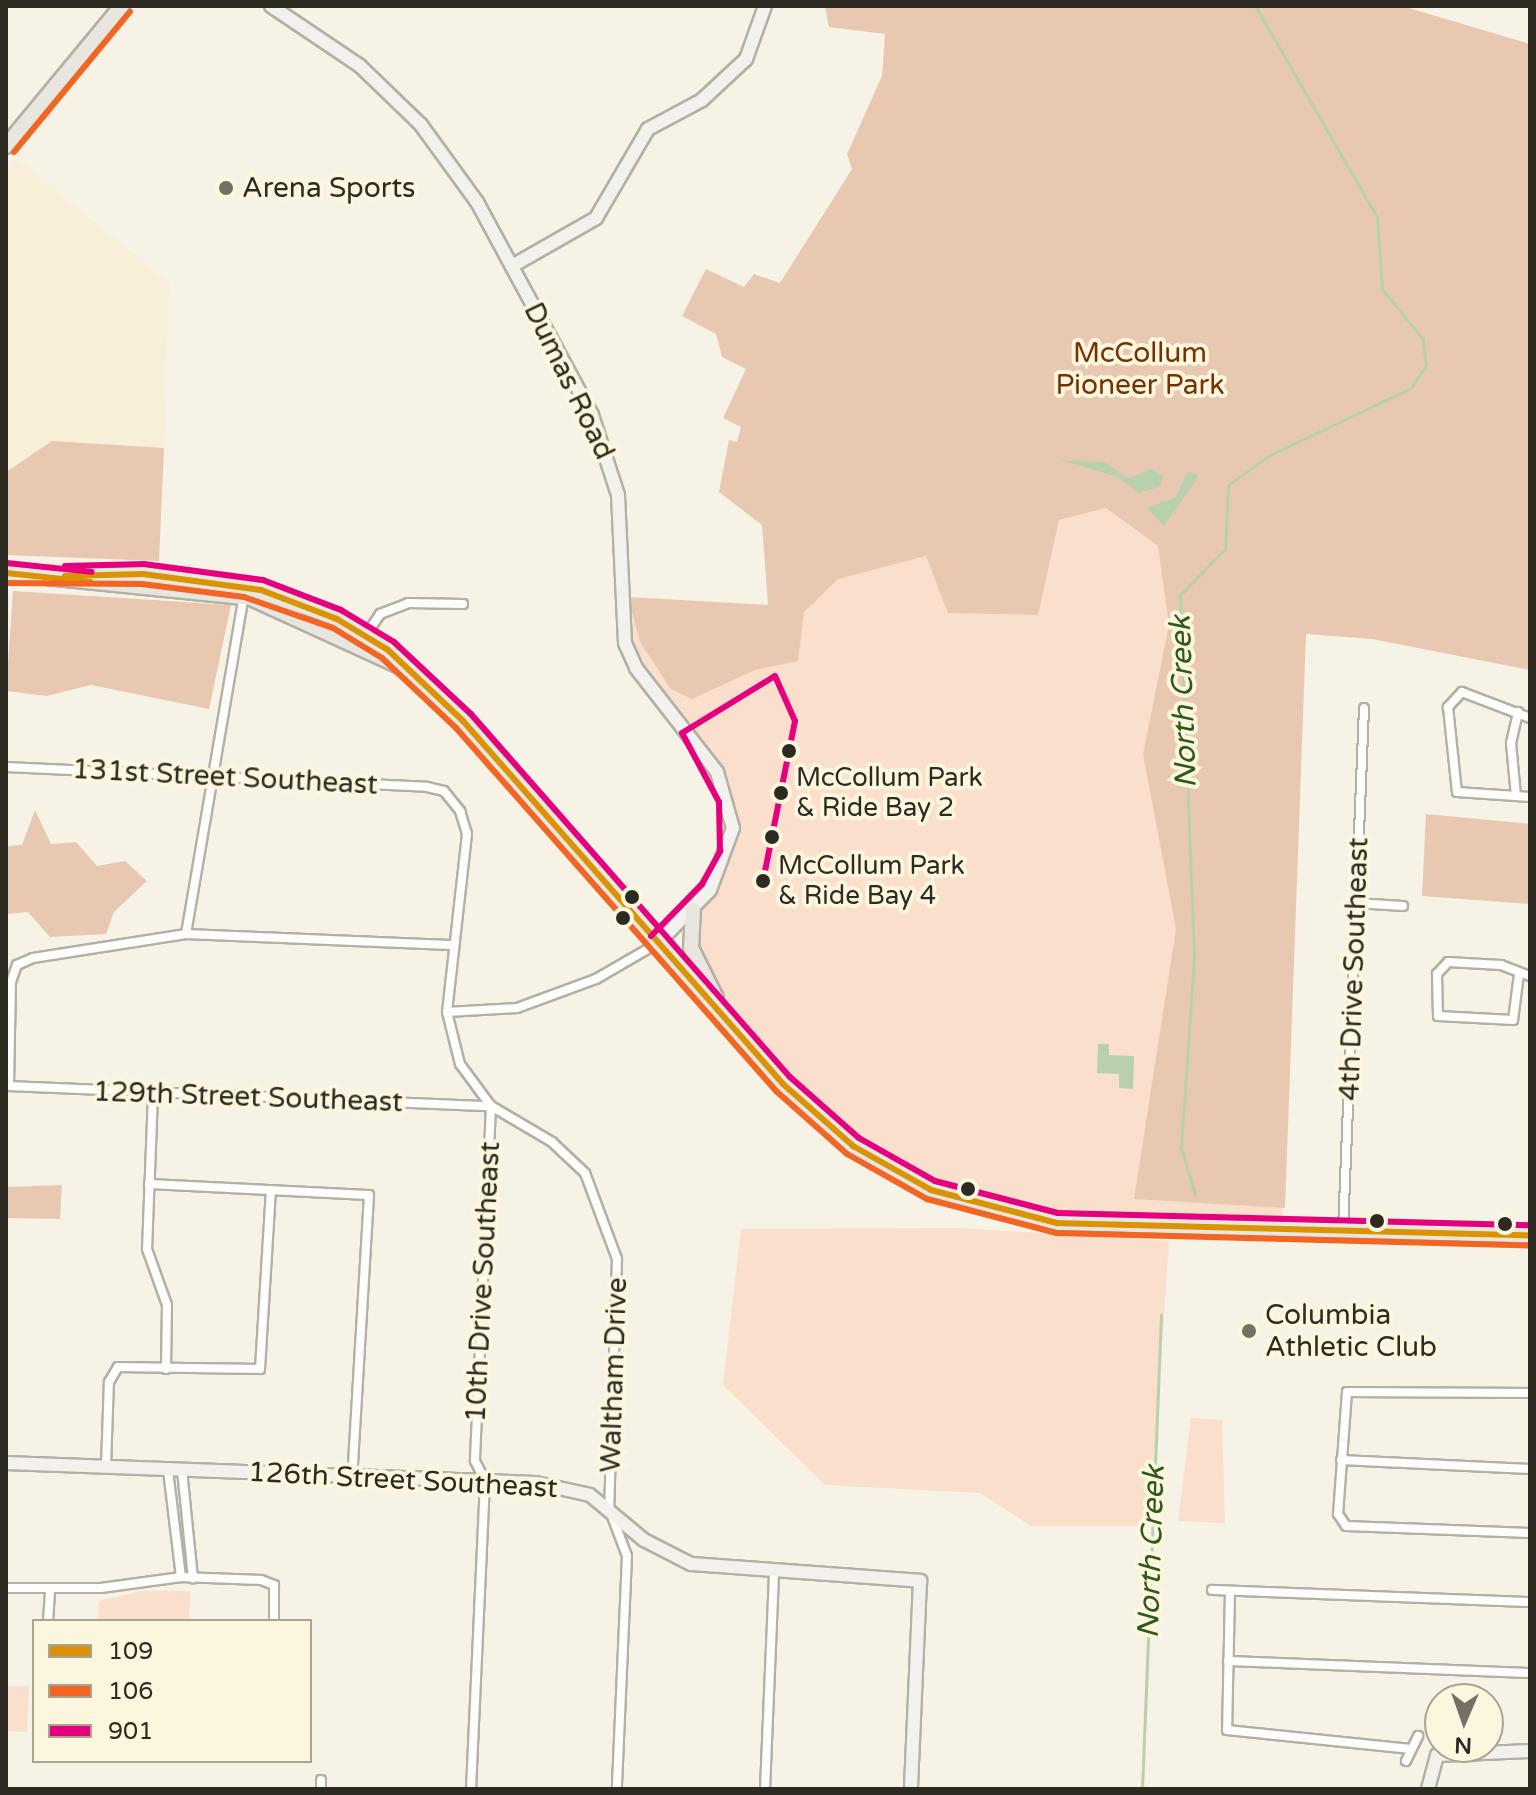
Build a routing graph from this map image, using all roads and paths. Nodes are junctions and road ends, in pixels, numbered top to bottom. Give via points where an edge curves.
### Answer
1 (122, 6) edge
2 (271, 6) edge
3 (765, 6) edge
4 (6, 146) edge
5 (512, 266) junction
6 (6, 573) edge
7 (65, 576) junction
8 (244, 596) junction
9 (463, 604) dead end
10 (366, 635) junction
11 (408, 670) junction
12 (1364, 708) dead end
13 (1518, 712) junction
14 (1530, 718) edge
15 (6, 767) edge
16 (211, 775) junction
17 (444, 791) joint
18 (1516, 796) junction
19 (1530, 797) edge
20 (1356, 903) junction
21 (1403, 906) dead end
22 (693, 910) junction
23 (186, 934) junction
24 (658, 943) junction
25 (450, 945) junction
26 (1519, 974) junction
27 (1530, 976) edge
28 (447, 1012) junction
29 (727, 1019) junction
30 (7, 1086) edge
31 (153, 1094) junction
32 (491, 1106) junction
33 (149, 1184) junction
34 (271, 1190) junction
35 (1343, 1231) junction
36 (1530, 1235) edge
37 (166, 1369) junction
38 (1530, 1393) edge
39 (1341, 1460) junction
40 (6, 1463) edge
41 (106, 1466) junction
42 (1530, 1469) edge
43 (168, 1470) junction
44 (182, 1470) junction
45 (352, 1478) junction
46 (485, 1481) junction
47 (609, 1508) junction
48 (1530, 1533) edge
49 (774, 1572) junction
50 (181, 1577) junction
51 (193, 1578) junction
52 (6, 1588) edge
53 (50, 1589) junction
54 (1212, 1590) dead end
55 (1230, 1591) junction
56 (1530, 1602) edge
57 (48, 1619) edge
58 (274, 1619) edge
59 (1228, 1661) junction
60 (1530, 1673) edge
61 (1418, 1736) dead end
62 (1411, 1749) junction
63 (1530, 1751) edge
64 (1406, 1761) dead end
65 (471, 1789) edge
66 (617, 1789) edge
67 (765, 1789) edge
68 (911, 1789) edge
69 (1428, 1789) edge

1 - 4 main road
2 - 5 street, Dumas Road via 360,66 421,125 477,202
3 - 5 street via 746,59 702,100 648,129 596,218
5 - 22 street, Dumas Road via 610,460 625,643 729,799 730,853
6 - 7 main road
7 - 8 main road
7 - 10 main road via 143,574 246,587
8 - 11 main road via 302,616
8 - 16 street
9 - 10 street via 408,603 380,614
10 - 11 main road
11 - 24 main road
12 - 20 street, 4th Drive Southeast
13 - 14 street
13 - 18 street via 1511,743
13 - 18 street via 1462,692 1448,707 1457,792
15 - 16 street, 131st Street Southeast
16 - 17 street, 131st Street Southeast
16 - 23 street
17 - 25 street, 10th Drive Southeast via 467,834
18 - 19 street
20 - 21 street
20 - 35 street, 4th Drive Southeast
22 - 24 street, Dumas Road
22 - 29 main road via 691,948
23 - 25 street
23 - 30 street via 17,965
24 - 28 street via 596,979 517,1008
24 - 29 main road
25 - 28 street, 10th Drive Southeast
26 - 26 street via 1501,965 1448,962 1437,974 1438,1016 1513,1020
26 - 27 street
28 - 32 street, 10th Drive Southeast via 460,1064
29 - 35 main road via 853,1146 969,1203 1057,1223
30 - 31 street, 129th Street Southeast
31 - 32 street, 129th Street Southeast
31 - 33 street
32 - 46 street, 10th Drive Southeast via 475,1461
32 - 47 street, Waltham Drive via 552,1142 585,1173 611,1229 619,1295
33 - 34 street
33 - 37 street via 147,1249 167,1305
34 - 37 street via 260,1369
34 - 45 street via 369,1195
35 - 36 main road
37 - 41 street via 118,1367 109,1382
38 - 39 street via 1347,1392
39 - 42 street
39 - 48 street via 1338,1514 1346,1526
40 - 41 street, 126th Street Southeast
41 - 43 street, 126th Street Southeast
43 - 44 street, 126th Street Southeast
43 - 50 street
44 - 45 street, 126th Street Southeast
44 - 51 street
45 - 46 street, 126th Street Southeast
46 - 47 street, 126th Street Southeast via 570,1487
46 - 65 street, 10th Drive Southeast
47 - 49 street, 126th Street Southeast via 644,1540 691,1564
47 - 66 street via 627,1556
49 - 67 street
49 - 68 street, 126th Street Southeast via 920,1581
50 - 51 street
50 - 53 street
51 - 58 street via 274,1585
52 - 53 street
53 - 57 street
54 - 55 street
55 - 56 street
55 - 59 street
59 - 60 street
59 - 62 street via 1225,1722 1233,1734 1386,1741
61 - 62 street
62 - 64 street
63 - 69 street via 1437,1755

